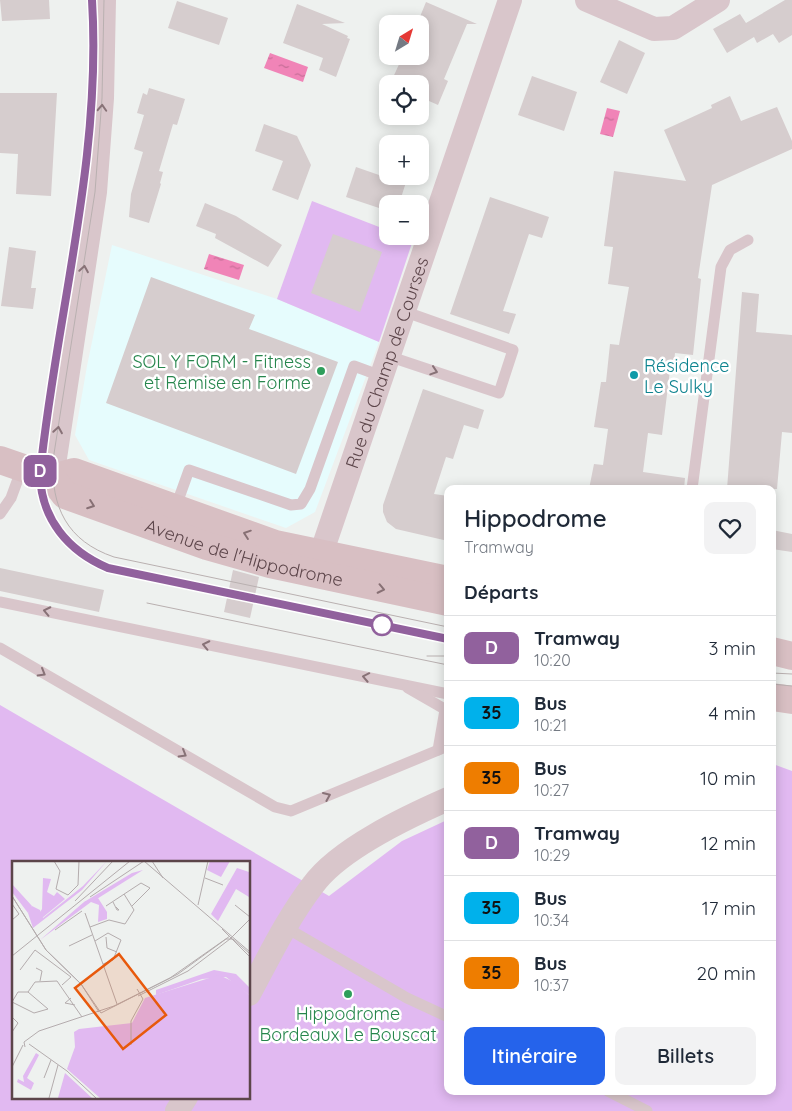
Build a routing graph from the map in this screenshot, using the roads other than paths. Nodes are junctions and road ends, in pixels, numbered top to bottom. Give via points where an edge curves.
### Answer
1 (104, 0) edge
2 (510, 0) edge
3 (587, 0) edge
4 (718, 0) edge
5 (748, 240) dead end
6 (403, 311) junction
7 (384, 366) junction
8 (11, 464) edge
9 (52, 478) junction
10 (693, 485) edge
11 (175, 509) junction
12 (0, 514) edge
13 (237, 554) junction
14 (321, 554) junction
15 (444, 579) edge
16 (342, 580) junction
17 (444, 601) edge
18 (0, 602) edge
19 (0, 648) edge
20 (776, 653) edge
21 (792, 656) edge
22 (399, 683) junction
23 (444, 693) edge
24 (776, 698) edge
25 (792, 700) edge
26 (444, 709) edge
27 (444, 735) edge
28 (443, 748) edge
29 (444, 801) edge
30 (285, 927) junction
31 (250, 992) edge
32 (444, 1015) edge
33 (616, 1095) edge
34 (185, 1098) edge
35 (177, 1111) edge
36 (647, 1111) edge

9 -> 1 street via 95,192 102,107
2 - 6 street, Rue du Champ de Courses
3 - 4 street via 654,29 673,28
5 - 10 lane via 730,250 721,267
6 - 7 street, Rue du Champ de Courses
7 -> 6 lane via 499,393 513,350
7 - 11 lane via 354,366 310,489 301,504 291,505 189,470
7 - 14 street, Rue du Champ de Courses
8 - 9 street, Avenue de l'Hippodrome
8 - 12 lane via 11,498
9 - 11 street, Avenue de l'Hippodrome via 74,472
9 -> 13 street, Avenue de l'Hippodrome via 65,495
14 -> 11 street, Avenue de l'Hippodrome via 275,544
13 - 14 street via 311,562
13 - 16 street, Avenue de l'Hippodrome
14 - 15 street, Avenue de l'Hippodrome
14 - 16 street via 325,564
16 -> 17 street, Avenue de l'Hippodrome
22 -> 18 lane
19 -> 28 lane via 285,811
20 - 21 street
22 - 23 lane
22 - 26 lane
24 - 25 street
27 - 28 lane
29 - 30 street via 379,834 328,869 312,885
30 - 31 street
30 - 32 lane via 407,998
33 - 36 lane
34 - 35 street

